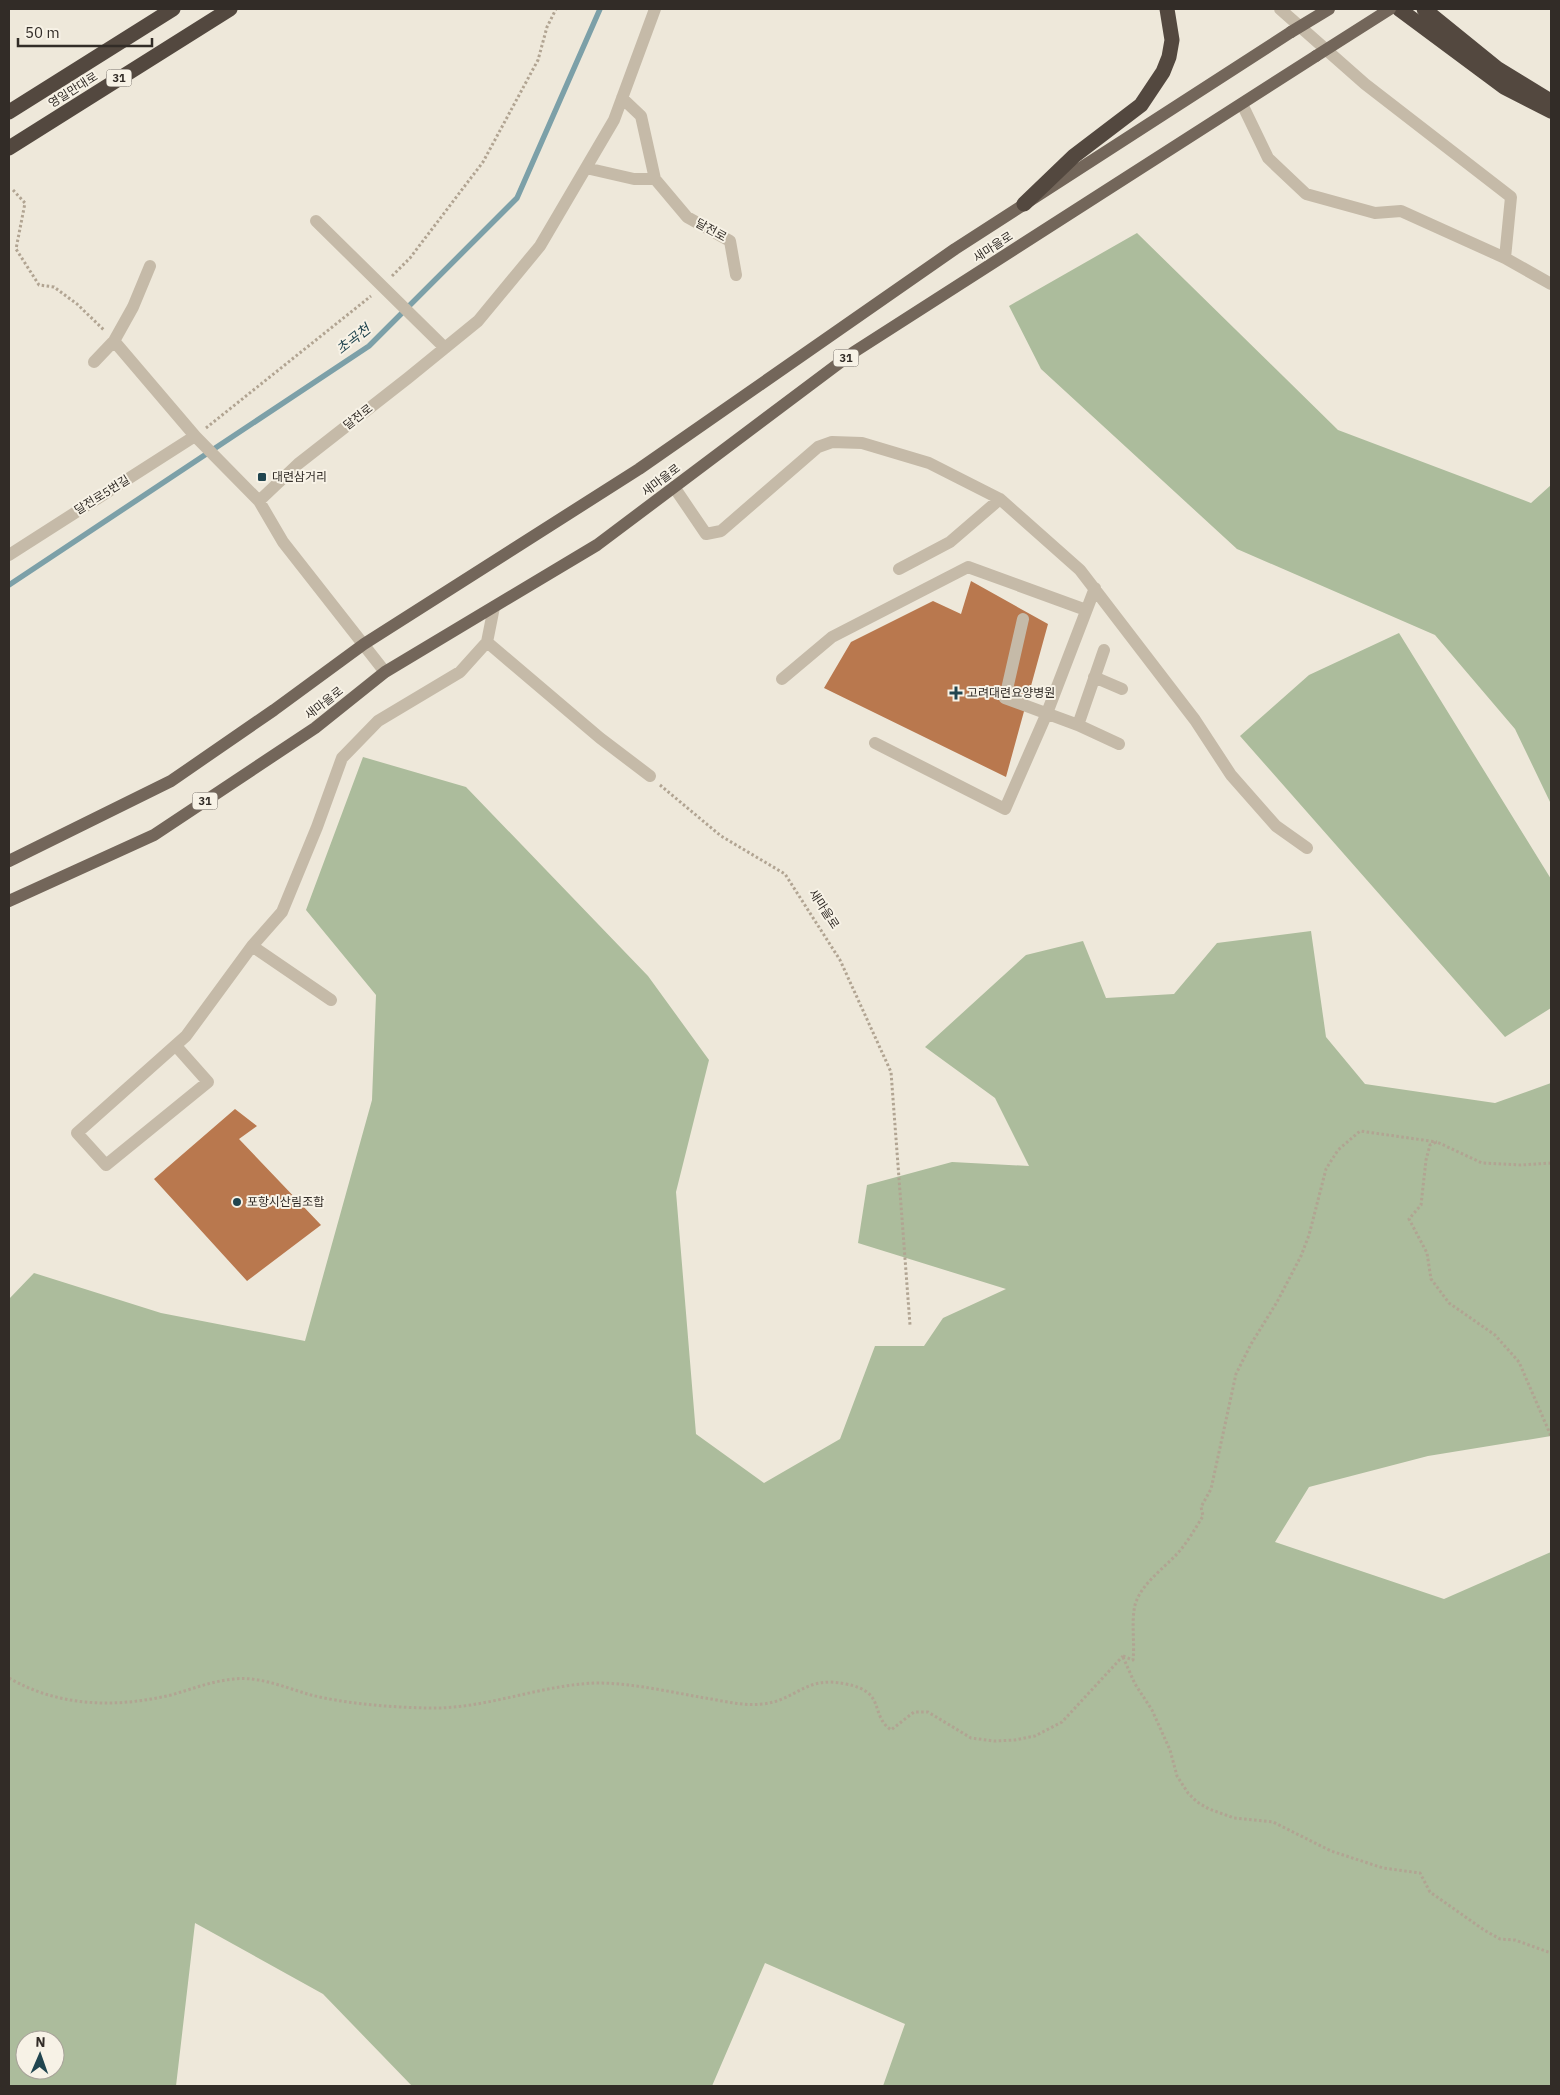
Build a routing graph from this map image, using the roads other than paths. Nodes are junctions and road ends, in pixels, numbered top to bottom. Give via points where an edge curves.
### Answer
1 (173, 9) edge
2 (230, 9) edge
3 (655, 9) edge
4 (1167, 9) edge
5 (1280, 9) edge
6 (1329, 9) edge
7 (1390, 9) edge
8 (1399, 9) edge
9 (1424, 9) edge
10 (622, 98) junction
11 (1551, 99) edge
12 (1242, 104) junction
13 (1551, 111) edge
14 (9, 112) edge
15 (9, 148) edge
16 (586, 168) junction
17 (655, 179) junction
18 (1024, 204) junction
19 (316, 221) dead end
20 (1505, 258) junction
21 (150, 266) dead end
22 (736, 275) dead end
23 (1551, 284) edge
24 (114, 341) junction
25 (441, 344) junction
26 (94, 362) dead end
27 (198, 439) junction
28 (674, 487) junction
29 (1000, 499) junction
30 (259, 501) junction
31 (9, 555) edge
32 (899, 569) dead end
33 (1095, 588) junction
34 (494, 607) junction
35 (1086, 610) junction
36 (1023, 619) dead end
37 (487, 642) junction
38 (364, 644) junction
39 (1104, 650) dead end
40 (385, 672) junction
41 (1094, 677) junction
42 (782, 679) dead end
43 (1122, 689) dead end
44 (1047, 713) junction
45 (1078, 725) junction
46 (875, 743) dead end
47 (1119, 744) dead end
48 (650, 776) road end
49 (1307, 848) dead end
50 (9, 861) edge
51 (9, 902) edge
52 (252, 946) junction
53 (331, 1000) dead end
54 (176, 1046) junction

1 - 14 highway, 영일만대로 / 31
2 - 15 highway, 영일만대로 / 31
3 - 10 street, 달전로
4 - 18 highway via 1172,40 1170,57 1141,105 1074,156
5 - 20 street via 1365,84 1511,197
6 - 18 main road, 새마을로 / 31, bridge
7 - 12 main road, 새마을로 / 31, bridge
8 - 13 highway via 1504,87
9 - 11 highway via 1498,69
10 - 16 street, 달전로 via 614,120
10 - 17 street via 641,116
12 - 20 street via 1268,158 1306,194 1375,213 1401,211
12 - 28 main road, 새마을로 / 31 via 854,352
16 - 17 street via 634,179
16 - 25 street, 달전로 via 540,246 478,321
17 - 22 street, 달전로 via 687,216 730,240
18 - 38 main road, 새마을로 / 31 via 639,469
19 - 25 street
20 - 23 street
21 - 24 street
24 - 26 street
24 - 27 street
25 - 30 street, 달전로 via 298,464
27 - 30 street
27 - 31 street, 달전로5번길
28 - 29 street via 706,534 720,531 818,447 832,442 862,443 929,463
28 - 34 main road, 새마을로 / 31 via 597,545
29 - 32 street via 950,542
29 - 33 street via 1080,570
30 - 38 street via 283,542
33 - 35 street
33 - 49 street via 1195,720 1231,775 1276,826
34 - 37 street
34 - 40 main road, 새마을로 / 31
35 - 42 street via 968,567 832,637
35 - 44 street
36 - 44 street via 1005,698
37 - 48 street
37 - 52 street via 460,672 378,721 342,758 282,912
38 - 40 street
38 - 50 main road, 새마을로 / 31 via 171,781
39 - 41 street
40 - 51 main road, 새마을로 / 31 via 316,728 154,835
41 - 43 street
41 - 45 street
44 - 45 street
44 - 46 street via 1005,808
45 - 47 street
52 - 53 street
52 - 54 street
54 - 54 street via 77,1133 106,1165 208,1082

